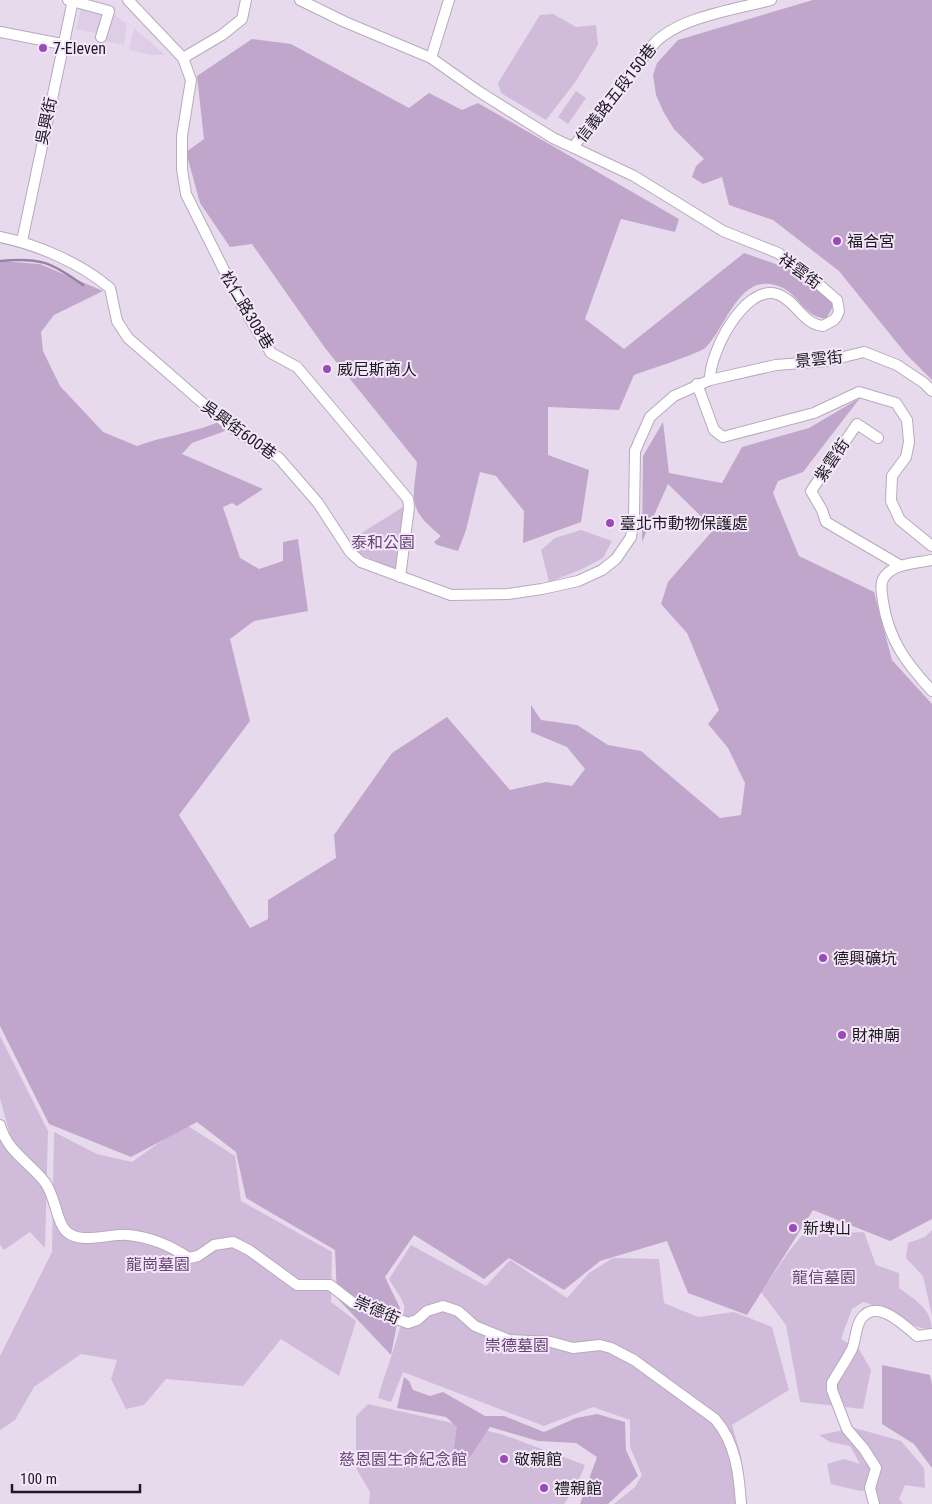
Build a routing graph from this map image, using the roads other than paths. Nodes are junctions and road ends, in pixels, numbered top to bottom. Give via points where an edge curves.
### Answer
1 (71, 0) edge
2 (128, 0) edge
3 (246, 0) edge
4 (301, 0) edge
5 (449, 0) edge
6 (771, 0) edge
7 (0, 32) edge
8 (102, 37) dead end
9 (62, 44) junction
10 (183, 58) junction
11 (431, 58) junction
12 (574, 146) junction
13 (0, 237) edge
14 (22, 241) junction
15 (710, 380) junction
16 (698, 384) junction
17 (932, 391) edge
18 (878, 438) dead end
19 (932, 546) edge
20 (932, 560) edge
21 (901, 566) junction
22 (400, 577) junction
23 (932, 691) edge
24 (0, 1125) edge
25 (932, 1334) edge
26 (741, 1504) edge
27 (874, 1504) edge

1 - 8 street via 109,11
1 - 9 street, 吳興街
2 - 10 street
3 - 10 street via 242,19
4 - 11 street
5 - 11 street
6 - 12 street, 信義路五段150巷 via 709,16 664,35
7 - 9 street
9 - 14 street, 吳興街
10 - 22 street, 松仁路308巷 via 191,80 182,136 186,194 218,260 271,353 297,368 408,499
11 - 12 street via 553,138
12 - 15 street, 祥雲街 via 634,176 723,231 778,253 837,300 837,316 823,326 807,320 781,296 769,292 757,296 744,306 719,345 710,367
13 - 14 street, 吳興街600巷
14 - 22 street, 吳興街600巷 via 80,267 110,288 117,322 128,338 228,425 279,458 318,503 350,552 361,562
15 - 16 street, 景雲街
15 - 17 street, 景雲街 via 788,362 827,361 864,352 897,365
16 - 19 street via 714,430 723,437 814,413 859,392 896,403 907,420 909,442 906,457 892,476 891,500 900,520
16 - 22 street, 吳興街600巷 via 664,402 646,424 635,451 631,536 616,559 602,570 578,581 508,594 451,595
18 - 21 street, 紫雲街 via 857,424 810,491 826,522
20 - 21 street
21 - 23 street via 886,575 882,584 886,619 899,650
24 - 26 street, 崇德街 via 11,1149 49,1187 65,1231 74,1236 129,1235 166,1245 189,1258 214,1245 233,1242 297,1285 330,1284 353,1303 408,1323 436,1307 452,1308 475,1326 509,1340 550,1342 573,1348 600,1345 628,1356 721,1426 733,1448
25 - 27 street via 917,1336 894,1317 868,1312 861,1319 853,1348 832,1383 847,1429 876,1468 870,1488

